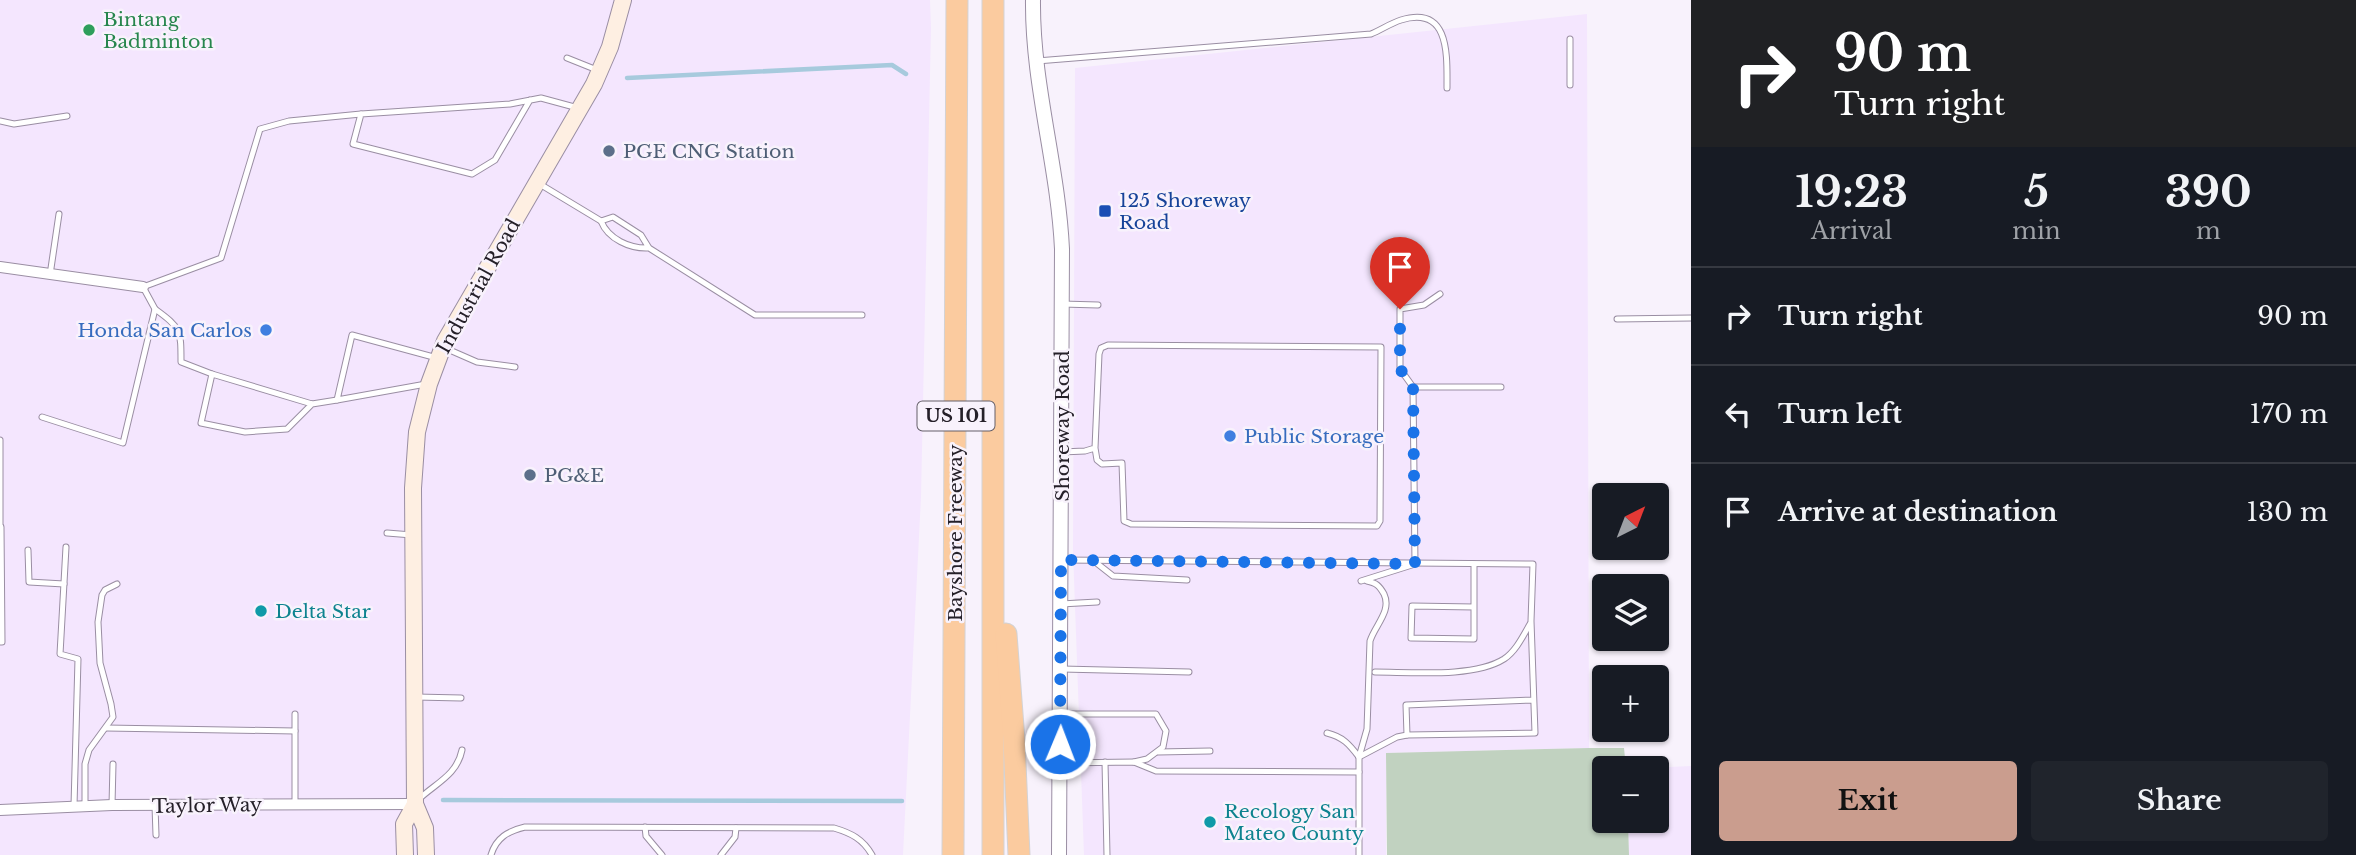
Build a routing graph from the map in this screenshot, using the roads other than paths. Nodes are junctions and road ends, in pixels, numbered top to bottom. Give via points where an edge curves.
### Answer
1 (622, 0) edge
2 (993, 0) edge
3 (1033, 0) edge
4 (957, 2) edge
5 (1570, 38) dead end
6 (567, 58) dead end
7 (1035, 61) junction
8 (600, 71) junction
9 (1570, 85) dead end
10 (1447, 88) dead end
11 (530, 100) junction
12 (580, 108) junction
13 (360, 114) junction
14 (67, 116) dead end
15 (0, 121) edge
16 (537, 182) junction
17 (60, 214) dead end
18 (601, 220) junction
19 (649, 248) junction
20 (0, 267) edge
21 (50, 275) junction
22 (143, 288) junction
23 (1440, 294) dead end
24 (1062, 304) junction
25 (1098, 305) dead end
26 (155, 309) junction
27 (862, 315) dead end
28 (1691, 318) edge
29 (1617, 319) dead end
30 (440, 352) junction
31 (515, 367) dead end
32 (212, 374) junction
33 (429, 384) junction
34 (1413, 387) junction
35 (1501, 387) dead end
36 (337, 400) junction
37 (312, 404) junction
38 (42, 417) dead end
39 (0, 439) edge
40 (1095, 448) junction
41 (1062, 452) junction
42 (993, 472) junction
43 (0, 527) edge
44 (387, 533) dead end
45 (413, 535) junction
46 (66, 547) dead end
47 (28, 550) dead end
48 (1061, 560) junction
49 (1094, 560) junction
50 (1415, 564) junction
51 (1474, 564) junction
52 (1187, 580) dead end
53 (64, 584) junction
54 (117, 584) dead end
55 (1097, 602) dead end
56 (1061, 604) junction
57 (1474, 607) junction
58 (1531, 621) junction
59 (0, 642) edge
60 (1061, 669) junction
61 (1189, 671) dead end
62 (1375, 672) dead end
63 (414, 697) junction
64 (461, 698) dead end
65 (1533, 701) junction
66 (295, 714) dead end
67 (1061, 714) junction
68 (106, 728) junction
69 (295, 731) junction
70 (1327, 733) dead end
71 (1407, 735) junction
72 (462, 750) dead end
73 (1210, 751) dead end
74 (1156, 752) junction
75 (1359, 757) junction
76 (1105, 762) junction
77 (1134, 762) junction
78 (1059, 763) junction
79 (113, 764) dead end
80 (1359, 772) junction
81 (295, 803) junction
82 (415, 804) junction
83 (112, 805) junction
84 (79, 806) junction
85 (155, 806) junction
86 (0, 810) edge
87 (645, 827) junction
88 (952, 827) junction
89 (736, 828) junction
90 (156, 835) dead end
91 (405, 855) edge
92 (426, 855) edge
93 (491, 855) edge
94 (662, 855) edge
95 (721, 855) edge
96 (872, 855) edge
97 (947, 855) edge
98 (953, 855) edge
99 (993, 855) edge
100 (1019, 855) edge
101 (1059, 855) edge
102 (1107, 855) edge
103 (1359, 855) edge

1 - 8 main road, Industrial Road
2 - 42 highway, Bayshore Freeway / US 101
3 - 7 street, Shoreway Road
4 - 88 highway, Bayshore Freeway / US 101
5 - 9 lane
6 - 8 lane
7 - 10 lane via 1371,34 1401,20 1426,17 1437,23 1447,50
7 - 24 street, Shoreway Road via 1061,221
8 - 12 main road, Industrial Road
11 - 12 lane via 541,98
11 - 13 lane
11 - 13 lane via 495,160 472,174 353,144
12 - 16 main road, Industrial Road
13 - 22 lane via 289,121 260,129 221,258
14 - 15 lane via 13,124
16 - 18 lane
16 - 30 main road, Industrial Road
17 - 21 lane
18 - 19 lane via 605,231 634,249
18 - 19 lane via 613,217 641,235
19 - 27 lane via 755,315
20 - 21 street
21 - 22 street
22 - 26 lane
23 - 34 lane via 1424,305 1400,309 1400,369
24 - 25 lane
24 - 41 street, Shoreway Road
26 - 32 lane via 174,324 181,337 181,362
26 - 38 lane via 123,443
28 - 29 lane
30 - 31 lane
30 - 33 main road, Industrial Road
30 - 36 lane via 352,335
32 - 37 lane
32 - 37 lane via 201,423 245,432 287,429
33 - 36 lane
33 - 45 main road, Industrial Road via 416,432
34 - 35 lane
34 - 50 lane
36 - 37 lane
39 - 43 lane
40 - 40 lane via 1099,354 1108,345 1381,347 1377,526 1131,524 1124,521 1122,463 1102,464
40 - 41 lane
41 - 48 street, Shoreway Road
42 - 99 highway, Bayshore Freeway / US 101
42 - 100 highway
43 - 59 lane
44 - 45 lane
45 - 63 main road, Industrial Road
46 - 53 lane
47 - 53 lane via 29,582
48 - 49 lane
48 - 56 street, Shoreway Road
49 - 50 lane
49 - 52 lane via 1113,576
50 - 51 lane
50 - 75 lane via 1364,581 1377,584 1387,609 1370,641 1367,729
51 - 57 lane
51 - 58 lane via 1532,564
53 - 84 lane via 60,654 78,659
54 - 68 lane via 102,595 98,622 100,663 113,717
55 - 56 lane
56 - 60 street, Shoreway Road
57 - 57 lane via 1474,639 1411,638 1412,606
58 - 62 lane via 1505,659 1472,671
58 - 65 lane
60 - 61 lane
60 - 67 street, Shoreway Road
63 - 64 lane
63 - 82 main road, Industrial Road
65 - 71 lane via 1406,705
65 - 71 lane via 1535,733
66 - 69 lane
67 - 74 lane via 1156,714 1164,724 1166,739
67 - 78 street, Shoreway Road
68 - 69 lane
68 - 84 lane via 89,750
69 - 81 lane
70 - 75 lane via 1348,741
71 - 75 lane
72 - 82 lane via 459,763
73 - 74 lane
74 - 77 lane
75 - 80 lane
76 - 77 lane
76 - 78 lane
76 - 102 lane
77 - 80 lane via 1156,771
78 - 101 street, Shoreway Road
79 - 83 lane
80 - 103 lane
81 - 82 street, Taylor Way
81 - 85 street, Taylor Way
82 - 91 main road, Industrial Road via 404,824
82 - 92 main road, Industrial Road via 425,828
83 - 84 street, Taylor Way
83 - 85 street, Taylor Way
84 - 86 street, Taylor Way
85 - 90 lane
87 - 89 lane
87 - 93 lane via 525,827 503,835
87 - 94 lane via 646,836
88 - 97 highway
88 - 98 highway, Bayshore Freeway / US 101
89 - 95 lane
89 - 96 lane via 834,828 866,844

